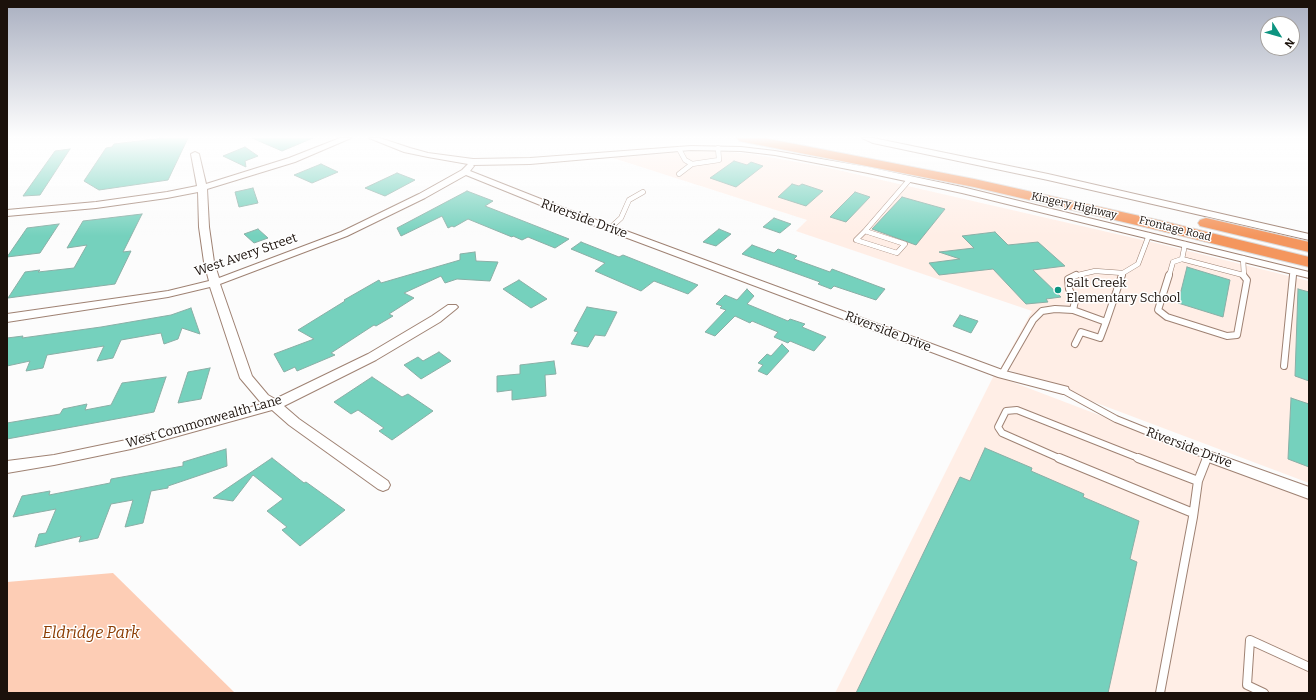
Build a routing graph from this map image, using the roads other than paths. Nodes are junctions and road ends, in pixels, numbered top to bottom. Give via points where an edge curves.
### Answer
1 (198, 171) edge
2 (258, 171) edge
3 (683, 171) edge
4 (867, 171) edge
5 (911, 171) edge
6 (964, 171) edge
7 (1017, 171) edge
8 (466, 172) joint
9 (679, 174) dead end
10 (910, 179) junction
11 (202, 188) junction
12 (643, 192) dead end
13 (7, 213) edge
14 (610, 228) junction
15 (865, 231) junction
16 (1150, 235) junction
17 (1309, 236) edge
18 (1186, 244) junction
19 (1309, 247) edge
20 (1243, 258) junction
21 (1182, 259) junction
22 (1309, 262) edge
23 (1292, 271) junction
24 (1123, 273) junction
25 (1243, 274) junction
26 (1309, 275) edge
27 (214, 283) junction
28 (452, 307) dead end
29 (1073, 310) junction
30 (7, 318) edge
31 (1106, 322) junction
32 (1075, 344) dead end
33 (1284, 366) dead end
34 (1002, 374) junction
35 (1063, 390) joint
36 (274, 405) junction
37 (1208, 456) junction
38 (7, 467) edge
39 (1198, 481) junction
40 (383, 485) dead end
41 (1309, 493) edge
42 (1193, 512) junction
43 (1309, 667) edge
44 (1246, 689) edge
45 (1160, 693) edge
46 (1264, 693) edge

1 - 11 street
2 - 11 street
3 - 9 lane
4 - 10 street, Frontage Road
5 - 22 highway, Kingery Highway via 1162,226
6 - 19 highway, Kingery Highway
7 - 17 street, Frontage Road
8 - 14 street, Riverside Drive
8 - 27 street, West Avery Street via 344,234
10 - 15 lane
10 - 16 street, Frontage Road
11 - 13 street via 110,203
11 - 27 street via 204,227
12 - 14 lane via 629,200 621,218
14 - 34 street, Riverside Drive
15 - 15 lane via 891,240 904,244 897,253 856,240
16 - 18 street, Frontage Road
16 - 24 lane via 1138,264
18 - 20 street, Frontage Road
18 - 21 lane
20 - 23 street, Frontage Road
20 - 25 lane
21 - 25 lane
21 - 25 lane via 1172,262 1158,310 1167,317 1227,336 1237,335 1247,280
23 - 26 street, Frontage Road
23 - 33 lane
24 - 29 lane via 1095,271 1078,274 1068,280 1075,301
24 - 31 lane
27 - 30 street, West Avery Street via 173,293
27 - 36 street via 246,378 263,398
28 - 36 street, West Commonwealth Lane via 372,357
29 - 31 lane
29 - 34 lane via 1042,311 1033,320
31 - 32 lane via 1100,338 1081,332
34 - 35 street, Riverside Drive
35 - 37 lane, Riverside Drive via 1116,419
36 - 38 street, West Commonwealth Lane via 131,444
36 - 40 street
37 - 39 lane
37 - 41 street, Riverside Drive
39 - 42 lane
39 - 42 lane via 1017,410 1006,410 998,427 1009,437
42 - 45 lane
43 - 44 lane via 1250,640
44 - 46 lane

